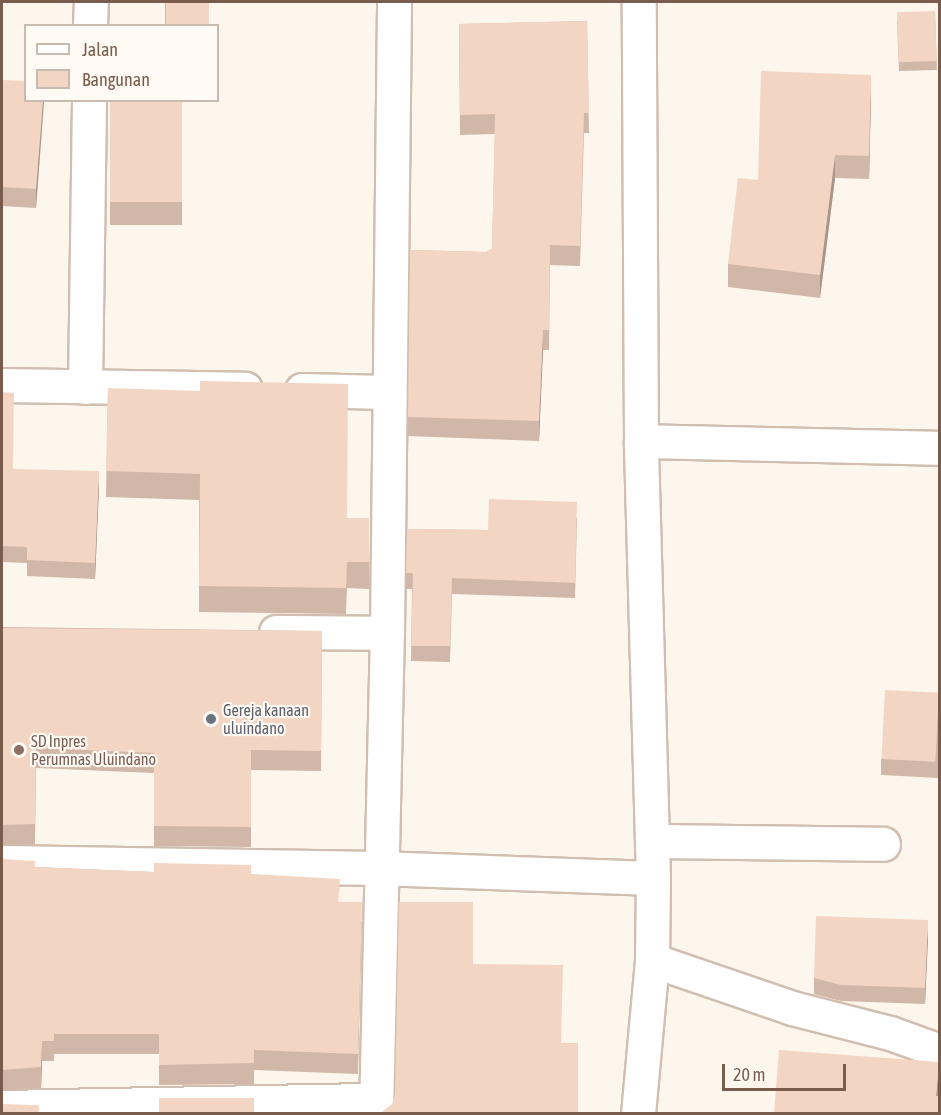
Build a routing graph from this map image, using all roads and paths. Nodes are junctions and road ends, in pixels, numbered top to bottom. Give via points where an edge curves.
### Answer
1 (90, 2) edge
2 (394, 2) edge
3 (639, 2) edge
4 (90, 24) edge
5 (89, 102) edge
6 (2, 385) edge
7 (85, 387) junction
8 (387, 392) junction
9 (640, 441) junction
10 (939, 448) edge
11 (247, 632) edge
12 (387, 633) junction
13 (652, 841) junction
14 (883, 844) dead end
15 (2, 862) edge
16 (378, 868) junction
17 (653, 878) junction
18 (652, 960) junction
19 (939, 1051) edge
20 (2, 1107) edge
21 (376, 1107) edge
22 (68, 1111) edge
23 (638, 1113) edge

1 - 4 street
2 - 8 street
3 - 9 street
5 - 7 street
6 - 7 street
7 - 8 street
8 - 12 street
9 - 10 street
9 - 13 street
11 - 12 street
12 - 16 street
13 - 14 street
13 - 17 street
15 - 16 street
16 - 17 street
16 - 21 street
17 - 18 street
18 - 19 street via 792,1008 890,1033
18 - 23 street
20 - 22 street
21 - 22 street

